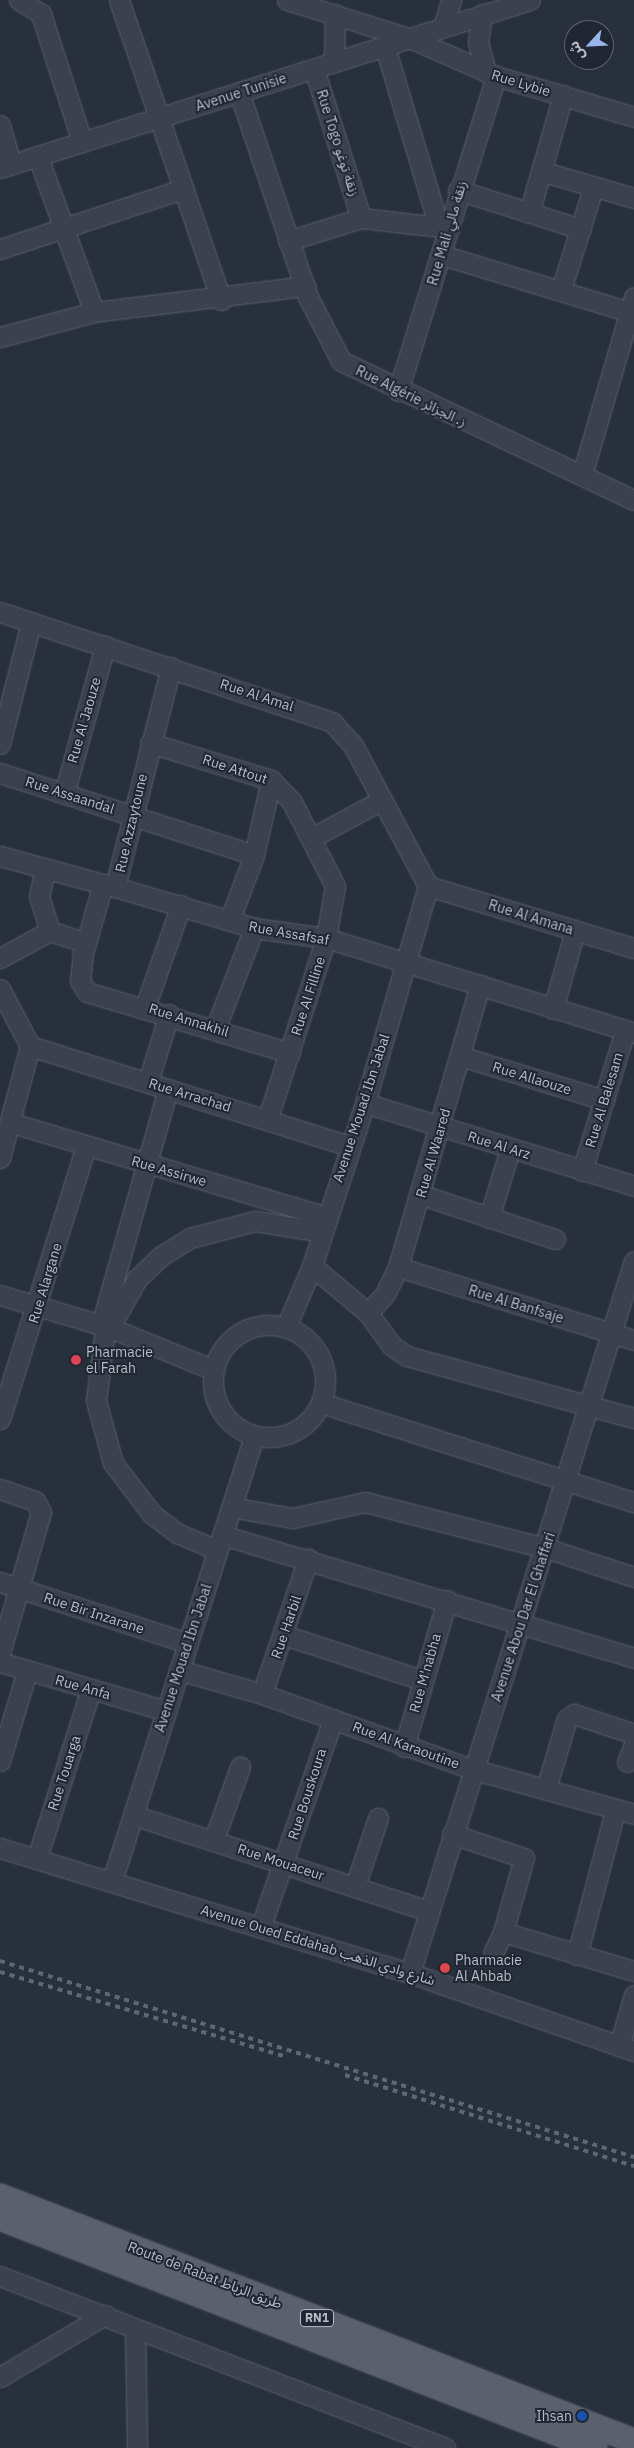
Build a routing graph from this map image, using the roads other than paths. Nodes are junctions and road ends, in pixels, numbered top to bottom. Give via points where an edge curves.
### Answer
1 (19, 0) edge
2 (119, 0) edge
3 (287, 0) edge
4 (451, 0) edge
5 (530, 0) edge
6 (335, 14) junction
7 (482, 14) junction
8 (444, 26) junction
9 (412, 39) junction
10 (384, 47) junction
11 (334, 62) junction
12 (314, 69) junction
13 (491, 74) junction
14 (238, 92) junction
15 (563, 95) junction
16 (634, 117) edge
17 (160, 118) junction
18 (0, 125) edge
19 (82, 142) junction
20 (38, 156) junction
21 (6, 166) edge
22 (544, 172) junction
23 (593, 188) junction
24 (183, 189) junction
25 (458, 190) junction
26 (634, 198) edge
27 (529, 213) junction
28 (361, 218) junction
29 (444, 228) junction
30 (61, 229) junction
31 (581, 229) junction
32 (288, 241) junction
33 (0, 249) edge
34 (442, 255) junction
35 (305, 286) junction
36 (561, 290) junction
37 (221, 300) junction
38 (94, 312) junction
39 (630, 316) edge
40 (0, 338) edge
41 (398, 391) junction
42 (582, 475) junction
43 (634, 500) edge
44 (0, 612) edge
45 (32, 622) junction
46 (105, 646) junction
47 (171, 667) junction
48 (6, 698) edge
49 (150, 743) junction
50 (0, 744) edge
51 (0, 773) edge
52 (271, 780) junction
53 (64, 794) junction
54 (382, 800) junction
55 (134, 816) junction
56 (313, 837) junction
57 (254, 855) junction
58 (0, 856) edge
59 (45, 870) junction
60 (330, 873) joint
61 (109, 886) junction
62 (428, 886) junction
63 (181, 905) junction
64 (230, 920) junction
65 (254, 928) junction
66 (575, 930) junction
67 (50, 932) junction
68 (326, 938) junction
69 (86, 943) junction
70 (634, 948) edge
71 (0, 958) edge
72 (406, 963) junction
73 (480, 985) junction
74 (0, 989) edge
75 (87, 992) joint
76 (145, 1007) junction
77 (553, 1008) junction
78 (169, 1014) junction
79 (216, 1028) junction
80 (630, 1031) edge
81 (30, 1046) junction
82 (290, 1053) junction
83 (460, 1056) junction
84 (148, 1082) junction
85 (168, 1089) junction
86 (604, 1100) junction
87 (365, 1103) junction
88 (268, 1118) junction
89 (12, 1123) junction
90 (441, 1127) junction
91 (86, 1146) junction
92 (350, 1146) junction
93 (510, 1149) junction
94 (0, 1158) edge
95 (147, 1164) junction
96 (582, 1171) junction
97 (634, 1186) edge
98 (422, 1195) junction
99 (489, 1218) junction
100 (325, 1224) junction
101 (555, 1239) dead end
102 (634, 1261) edge
103 (312, 1266) junction
104 (398, 1267) junction
105 (0, 1295) edge
106 (38, 1307) junction
107 (368, 1313) junction
108 (104, 1327) junction
109 (286, 1327) junction
110 (612, 1333) junction
111 (634, 1340) edge
112 (214, 1370) junction
113 (322, 1403) junction
114 (589, 1405) junction
115 (634, 1418) edge
116 (0, 1419) edge
117 (254, 1435) junction
118 (568, 1482) junction
119 (0, 1488) edge
120 (634, 1502) edge
121 (231, 1507) junction
122 (219, 1542) junction
123 (546, 1548) junction
124 (308, 1559) junction
125 (634, 1577) edge
126 (0, 1582) edge
127 (20, 1589) junction
128 (446, 1600) junction
129 (520, 1626) junction
130 (284, 1635) junction
131 (188, 1643) junction
132 (0, 1653) edge
133 (634, 1658) edge
134 (0, 1662) edge
135 (179, 1670) junction
136 (27, 1671) junction
137 (422, 1680) junction
138 (90, 1689) junction
139 (262, 1694) junction
140 (166, 1711) junction
141 (333, 1718) junction
142 (634, 1734) edge
143 (404, 1747) junction
144 (0, 1761) edge
145 (240, 1767) dead end
146 (472, 1769) junction
147 (546, 1788) junction
148 (615, 1811) junction
149 (634, 1814) edge
150 (133, 1815) junction
151 (378, 1818) dead end
152 (452, 1834) junction
153 (214, 1840) junction
154 (0, 1848) edge
155 (37, 1858) junction
156 (284, 1863) junction
157 (112, 1881) junction
158 (355, 1886) junction
159 (428, 1911) junction
160 (261, 1926) junction
161 (503, 1932) junction
162 (493, 1953) dead end
163 (577, 1955) junction
164 (634, 1971) edge
165 (410, 1973) junction
166 (634, 1995) edge
167 (627, 2049) edge
168 (0, 2196) edge
169 (0, 2218) edge
170 (0, 2276) edge
171 (105, 2315) junction
172 (135, 2329) junction
173 (0, 2377) edge
174 (634, 2441) edge
175 (137, 2448) edge
176 (445, 2448) edge
177 (595, 2448) edge

1 - 19 street via 41,14
2 - 17 street
3 - 6 street, Rue Lybie
4 - 8 street
5 - 7 street, Avenue Tunisie
6 - 9 street, Rue Lybie
6 - 11 street
7 - 8 street, Avenue Tunisie
7 - 13 street via 478,42
8 - 9 street, Avenue Tunisie
9 - 10 street, Avenue Tunisie
9 - 13 street, Rue Lybie
10 - 11 street, Avenue Tunisie
10 - 29 street
11 - 12 street, Avenue Tunisie
12 - 14 street, Avenue Tunisie
12 - 28 street, Rue Togo زنقة توغو
13 - 15 street, Rue Lybie
13 - 25 street, Rue Mali زنقة مالي
14 - 17 street, Avenue Tunisie
14 - 32 street, Rue Algérie ز. الجزائر
15 - 16 street, Rue Lybie
15 - 22 street
17 - 19 street, Avenue Tunisie
17 - 24 street
18 - 21 street
19 - 20 street, Avenue Tunisie
20 - 21 street, Avenue Tunisie
20 - 30 street
22 - 23 street
22 - 27 street
23 - 26 street
23 - 31 street
24 - 30 street
24 - 37 street
25 - 27 street
25 - 29 street, Rue Mali زنقة مالي
27 - 31 street
28 - 29 street
28 - 32 street
29 - 34 street, Rue Mali زنقة مالي
30 - 33 street
30 - 38 street
31 - 36 street
32 - 35 street, Rue Algérie ز. الجزائر
34 - 36 street
34 - 41 street, Rue Mali زنقة مالي
35 - 37 street
35 - 41 street, Rue Algérie ز. الجزائر via 324,335 341,360
36 - 39 street
37 - 38 street
38 - 40 street
39 - 42 street
41 - 42 street, Rue Algérie ز. الجزائر
42 - 43 street, Rue Algérie ز. الجزائر
44 - 45 street, Rue Al Amal
45 - 46 street, Rue Al Amal
45 - 48 street
46 - 47 street, Rue Al Amal
46 - 53 street, Rue Al Jaouze
47 - 49 street, Rue Azzaytoune
47 - 54 street, Rue Al Amal via 332,722 353,745
48 - 50 street
49 - 52 street, Rue Attout
49 - 55 street, Rue Azzaytoune
51 - 53 street, Rue Assaandal
52 - 56 street, Rue Attout via 292,802
52 - 57 street
53 - 55 street, Rue Assaandal
54 - 56 street
54 - 62 street, Rue Al Amal
55 - 57 street, Rue Assaandal
55 - 61 street, Rue Azzaytoune
56 - 60 street, Rue Attout
57 - 64 street
58 - 59 street, Rue Assafsaf
59 - 61 street, Rue Assafsaf
59 - 67 street via 40,904
60 - 68 street, Rue Al Filline via 336,899
61 - 63 street, Rue Assafsaf
61 - 69 street, Rue Azzaytoune
62 - 66 street, Rue Al Amana
62 - 72 street, Avenue Mouad Ibn Jabal
63 - 64 street, Rue Assafsaf
63 - 76 street
64 - 65 street, Rue Assafsaf
65 - 68 street, Rue Assafsaf
65 - 79 street
66 - 70 street, Rue Al Amana
66 - 77 street
67 - 69 street
67 - 71 street
68 - 72 street, Rue Assafsaf
68 - 82 street, Rue Al Filline
69 - 75 street, Rue Azzaytoune via 80,975
72 - 73 street
72 - 87 street, Avenue Mouad Ibn Jabal
73 - 77 street
73 - 83 street, Rue Al Waared
74 - 81 street
75 - 76 street, Rue Annakhil
76 - 78 street, Rue Annakhil
77 - 80 street
78 - 79 street, Rue Annakhil
78 - 84 street
79 - 82 street, Rue Annakhil
80 - 86 street, Rue Al Balesam
81 - 84 street, Rue Arrachad
81 - 89 street
82 - 88 street, Rue Al Filline
83 - 86 street, Rue Allaouze
83 - 90 street, Rue Al Waared
84 - 85 street, Rue Arrachad
85 - 88 street, Rue Arrachad
85 - 95 street
86 - 96 street, Rue Al Balesam
87 - 90 street, Rue Al Arz
87 - 92 street, Avenue Mouad Ibn Jabal
88 - 92 street, Rue Arrachad
89 - 91 street, Rue Assirwe
89 - 94 street
90 - 93 street, Rue Al Arz
90 - 98 street, Rue Al Waared
91 - 95 street, Rue Assirwe
91 - 106 street, Rue Alargane
92 - 100 street, Avenue Mouad Ibn Jabal
93 - 96 street, Rue Al Arz
93 - 99 street
95 - 100 street, Rue Assirwe
95 - 108 street
96 - 97 street, Rue Al Arz
98 - 99 street
98 - 104 street, Rue Al Waared
99 - 101 street
100 - 103 street, Avenue Mouad Ibn Jabal
100 - 108 street via 256,1221 200,1233 170,1249 144,1271
102 - 110 street, Avenue Abou Dar El Ghaffari
103 - 107 street
103 - 109 street, Avenue Mouad Ibn Jabal
104 - 107 street, Rue Al Waared via 385,1294
104 - 110 street, Rue Al Banfsaje
105 - 106 street
106 - 108 street
106 - 116 street, Rue Alargane
107 - 114 street via 392,1346 407,1356
108 - 112 street
108 - 122 street via 96,1395 101,1427 113,1462 136,1498 160,1521
109 - 112 street via 267,1325 245,1330 226,1345
109 - 113 street via 306,1338 320,1357 326,1380
110 - 111 street, Rue Al Banfsaje
110 - 114 street, Avenue Abou Dar El Ghaffari
112 - 117 street via 214,1388 221,1410 233,1424
113 - 117 street via 309,1422 294,1432 272,1437
113 - 118 street
114 - 115 street
114 - 118 street, Avenue Abou Dar El Ghaffari
117 - 121 street, Avenue Mouad Ibn Jabal
118 - 120 street
118 - 123 street, Avenue Abou Dar El Ghaffari
119 - 127 street via 35,1501 41,1512
121 - 122 street, Avenue Mouad Ibn Jabal
121 - 123 street via 293,1518 364,1502
122 - 124 street
122 - 131 street, Avenue Mouad Ibn Jabal
123 - 125 street
123 - 129 street, Avenue Abou Dar El Ghaffari
124 - 128 street
124 - 130 street, Rue Harbil
126 - 127 street, Rue Bir Inzarane
127 - 131 street, Rue Bir Inzarane
127 - 132 street
128 - 129 street
128 - 137 street, Rue M'nabha
129 - 133 street
129 - 146 street, Avenue Abou Dar El Ghaffari
130 - 137 street
130 - 139 street, Rue Harbil
131 - 135 street, Avenue Mouad Ibn Jabal
134 - 136 street, Rue Anfa
135 - 139 street, Rue Al Karaoutine
135 - 140 street, Avenue Mouad Ibn Jabal
136 - 138 street, Rue Anfa
136 - 144 street
137 - 143 street, Rue M'nabha
138 - 140 street, Rue Anfa
138 - 155 street, Rue Touarga
139 - 141 street, Rue Al Karaoutine
140 - 150 street, Avenue Mouad Ibn Jabal
141 - 143 street, Rue Al Karaoutine
141 - 156 street, Rue Bouskoura
142 - 147 street via 574,1714 568,1719
143 - 146 street, Rue Al Karaoutine
145 - 153 street
146 - 147 street, Rue Al Karaoutine
146 - 152 street, Avenue Abou Dar El Ghaffari
147 - 148 street, Rue Al Karaoutine
148 - 149 street, Rue Al Karaoutine
148 - 163 street
150 - 153 street, Rue Mouaceur
150 - 157 street, Avenue Mouad Ibn Jabal
151 - 158 street
152 - 159 street, Avenue Abou Dar El Ghaffari
152 - 161 street via 524,1858
153 - 156 street, Rue Mouaceur
154 - 155 street, Avenue Oued Eddahab شارع وادي الذهب
155 - 157 street, Avenue Oued Eddahab شارع وادي الذهب
156 - 158 street, Rue Mouaceur
156 - 160 street, Rue Bouskoura
157 - 160 street, Avenue Oued Eddahab شارع وادي الذهب
158 - 159 street, Rue Mouaceur
159 - 165 street, Avenue Abou Dar El Ghaffari
160 - 165 street, Avenue Oued Eddahab شارع وادي الذهب
161 - 162 street
161 - 163 street
163 - 164 street
165 - 167 street, Avenue Oued Eddahab شارع وادي الذهب
166 - 167 street
168 - 174 main road, Route de Rabat طريق الرباط / RN1
169 - 177 main road, Route de Rabat طريق الرباط / RN1
170 - 171 street
171 - 172 street
171 - 173 street
172 - 175 street
172 - 176 street

